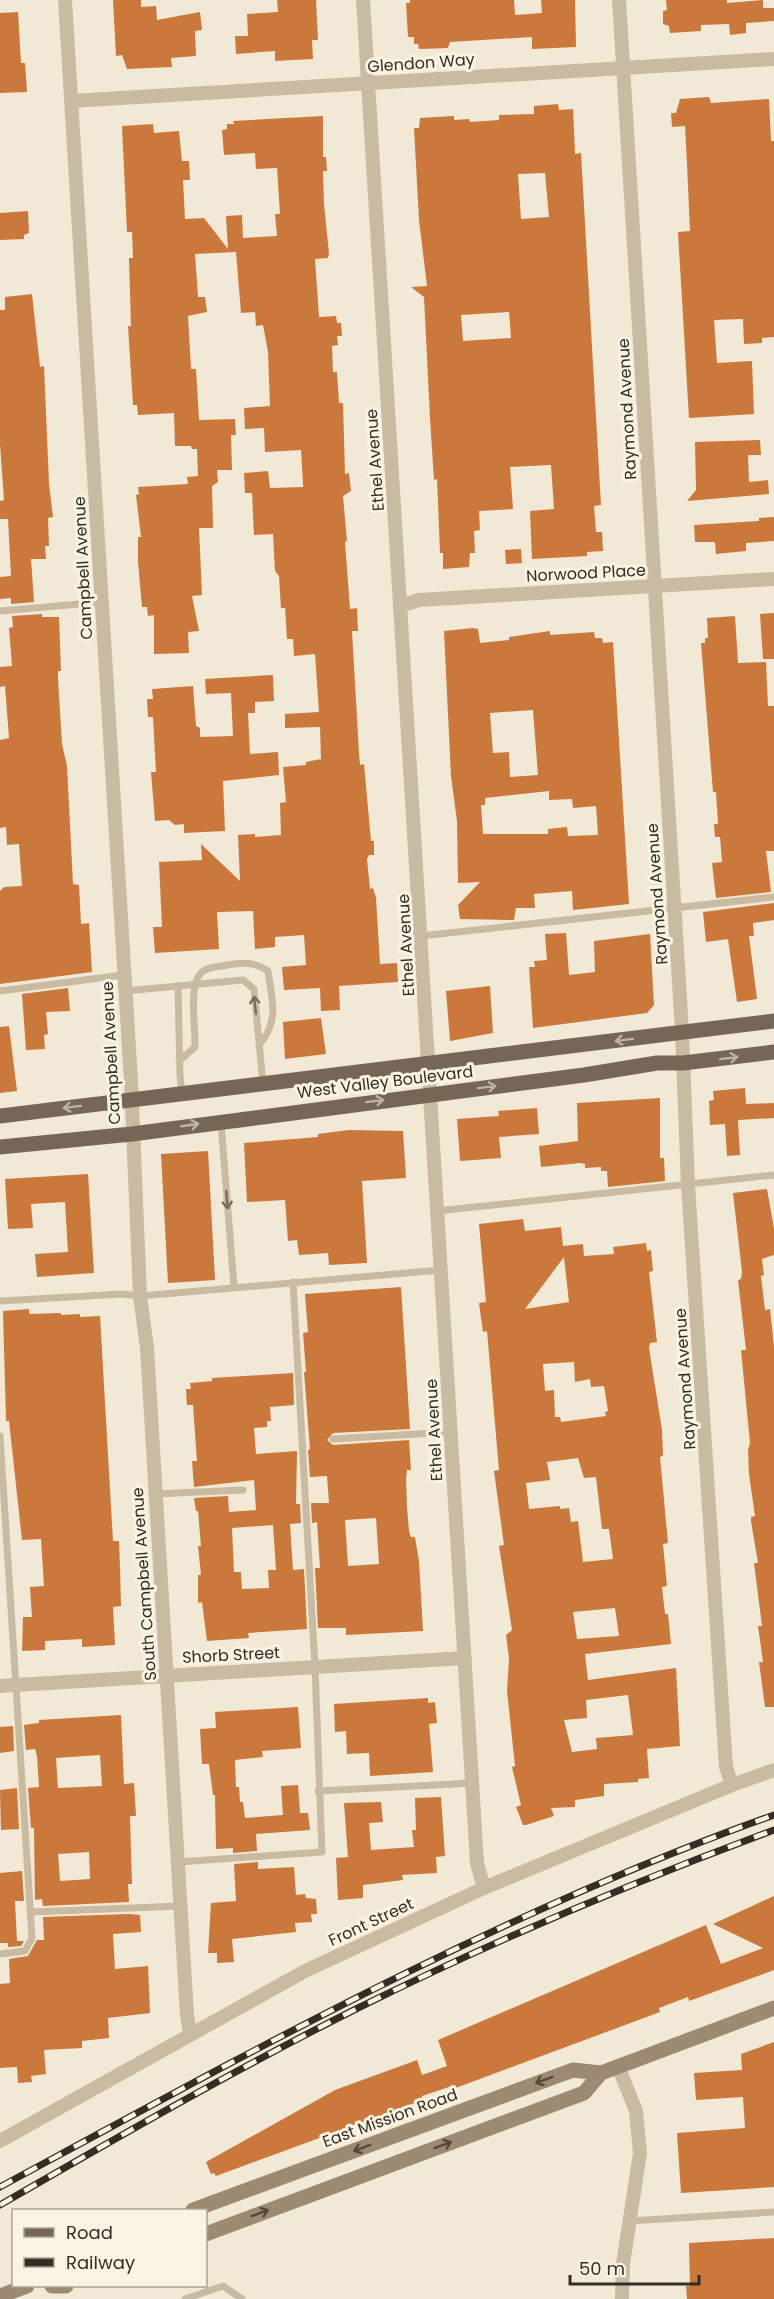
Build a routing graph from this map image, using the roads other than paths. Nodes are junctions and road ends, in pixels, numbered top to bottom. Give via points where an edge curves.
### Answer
1 (65, 0) edge
2 (363, 0) edge
3 (619, 0) edge
4 (774, 58) edge
5 (623, 68) junction
6 (368, 83) junction
7 (71, 101) junction
8 (774, 579) edge
9 (654, 586) junction
10 (102, 602) junction
11 (400, 606) junction
12 (1, 611) edge
13 (774, 897) edge
14 (674, 909) junction
15 (421, 936) junction
16 (123, 975) junction
17 (194, 985) junction
18 (178, 986) junction
19 (0, 991) edge
20 (124, 991) junction
21 (774, 1021) edge
22 (682, 1032) junction
23 (260, 1045) junction
24 (774, 1052) edge
25 (179, 1060) junction
26 (683, 1063) junction
27 (428, 1064) junction
28 (263, 1084) junction
29 (182, 1094) junction
30 (429, 1094) junction
31 (130, 1100) junction
32 (0, 1116) edge
33 (221, 1121) junction
34 (132, 1134) junction
35 (0, 1147) edge
36 (774, 1175) edge
37 (688, 1185) junction
38 (437, 1212) junction
39 (441, 1270) junction
40 (293, 1281) junction
41 (234, 1286) junction
42 (140, 1296) junction
43 (0, 1300) edge
44 (451, 1432) junction
45 (0, 1436) edge
46 (333, 1439) dead end
47 (243, 1490) dead end
48 (155, 1494) junction
49 (465, 1658) junction
50 (315, 1667) junction
51 (166, 1676) junction
52 (15, 1685) junction
53 (0, 1686) edge
54 (774, 1770) edge
55 (474, 1783) junction
56 (732, 1785) junction
57 (318, 1791) junction
58 (179, 1862) junction
59 (484, 1888) junction
60 (181, 1906) junction
61 (31, 1912) junction
62 (0, 1954) edge
63 (774, 2008) edge
64 (190, 2033) junction
65 (618, 2066) junction
66 (601, 2073) junction
67 (0, 2141) edge
68 (199, 2209) edge
69 (774, 2212) edge
70 (628, 2221) junction
71 (207, 2234) edge
72 (24, 2287) edge
73 (0, 2296) edge
74 (185, 2299) edge
75 (242, 2299) edge
76 (622, 2299) edge

1 - 7 street, Campbell Avenue
2 - 6 street, Ethel Avenue
3 - 5 street, Raymond Avenue
4 - 5 street, Glendon Way
5 - 6 street, Glendon Way
5 - 9 street, Raymond Avenue
6 - 7 street, Glendon Way
6 - 11 street, Ethel Avenue
7 - 10 street, Campbell Avenue
8 - 9 street, Norwood Place
9 - 11 street, Norwood Place via 419,600
9 - 14 street, Raymond Avenue
10 - 12 lane
10 - 16 street, Campbell Avenue
11 - 15 street, Ethel Avenue
13 - 14 lane
14 - 15 lane
14 - 22 street, Raymond Avenue
15 - 27 street, Ethel Avenue
16 - 19 lane
16 - 20 street, Campbell Avenue
17 - 18 lane
23 -> 17 lane via 254,989 243,980
17 - 23 lane via 199,974 207,969 241,963 259,965 268,971 273,1022 271,1032
17 - 25 lane via 195,1047
18 - 20 lane
18 - 25 lane
20 - 31 street, Campbell Avenue
21 - 22 main road, West Valley Boulevard
22 - 26 street, Raymond Avenue
22 -> 27 main road, West Valley Boulevard
23 - 28 lane
26 -> 24 main road, West Valley Boulevard
25 - 29 lane
30 -> 26 main road, West Valley Boulevard via 584,1076 657,1063
26 - 37 street, Raymond Avenue
27 - 28 main road, West Valley Boulevard
27 - 30 street, Ethel Avenue
28 - 29 main road, West Valley Boulevard
29 - 31 main road, West Valley Boulevard
33 -> 30 main road, West Valley Boulevard
30 - 38 street, Ethel Avenue
31 -> 32 main road, West Valley Boulevard
31 - 34 street, Campbell Avenue
34 -> 33 main road, West Valley Boulevard
33 -> 41 lane
34 - 35 main road, West Valley Boulevard
34 - 42 street, South Campbell Avenue
36 - 37 lane
37 - 38 lane
37 - 56 street, Raymond Avenue via 726,1767
38 - 39 street, Ethel Avenue
39 - 40 lane
39 - 44 street, Ethel Avenue
40 - 41 lane
40 - 50 lane
41 - 42 lane
42 - 43 lane
42 - 48 street, South Campbell Avenue via 147,1348
44 - 46 lane
44 - 49 street, Ethel Avenue
45 - 52 lane
47 - 48 lane
48 - 51 street, South Campbell Avenue
49 - 50 street, Shorb Street
49 - 55 street, Ethel Avenue
50 - 51 street, Shorb Street
50 - 57 lane
51 - 52 street, Shorb Street
51 - 58 street, South Campbell Avenue
52 - 53 street, Shorb Street
52 - 61 lane
54 - 56 street, Front Street
55 - 57 lane
55 - 59 street, Ethel Avenue via 477,1873
56 - 59 street, Front Street
57 - 58 lane via 322,1852
58 - 60 street, South Campbell Avenue
59 - 64 street, Front Street via 305,1971
60 - 61 lane
60 - 64 street, South Campbell Avenue
61 - 62 lane via 32,1938 28,1948 19,1953
63 - 65 main road, East Mission Road
64 - 67 street, Front Street
65 - 66 main road, East Mission Road
65 - 70 street via 636,2111 640,2139
66 -> 68 main road, East Mission Road via 573,2070
71 -> 66 main road, East Mission Road via 584,2093
69 - 70 lane
70 - 76 street
72 - 73 main road
74 - 75 lane via 223,2286

